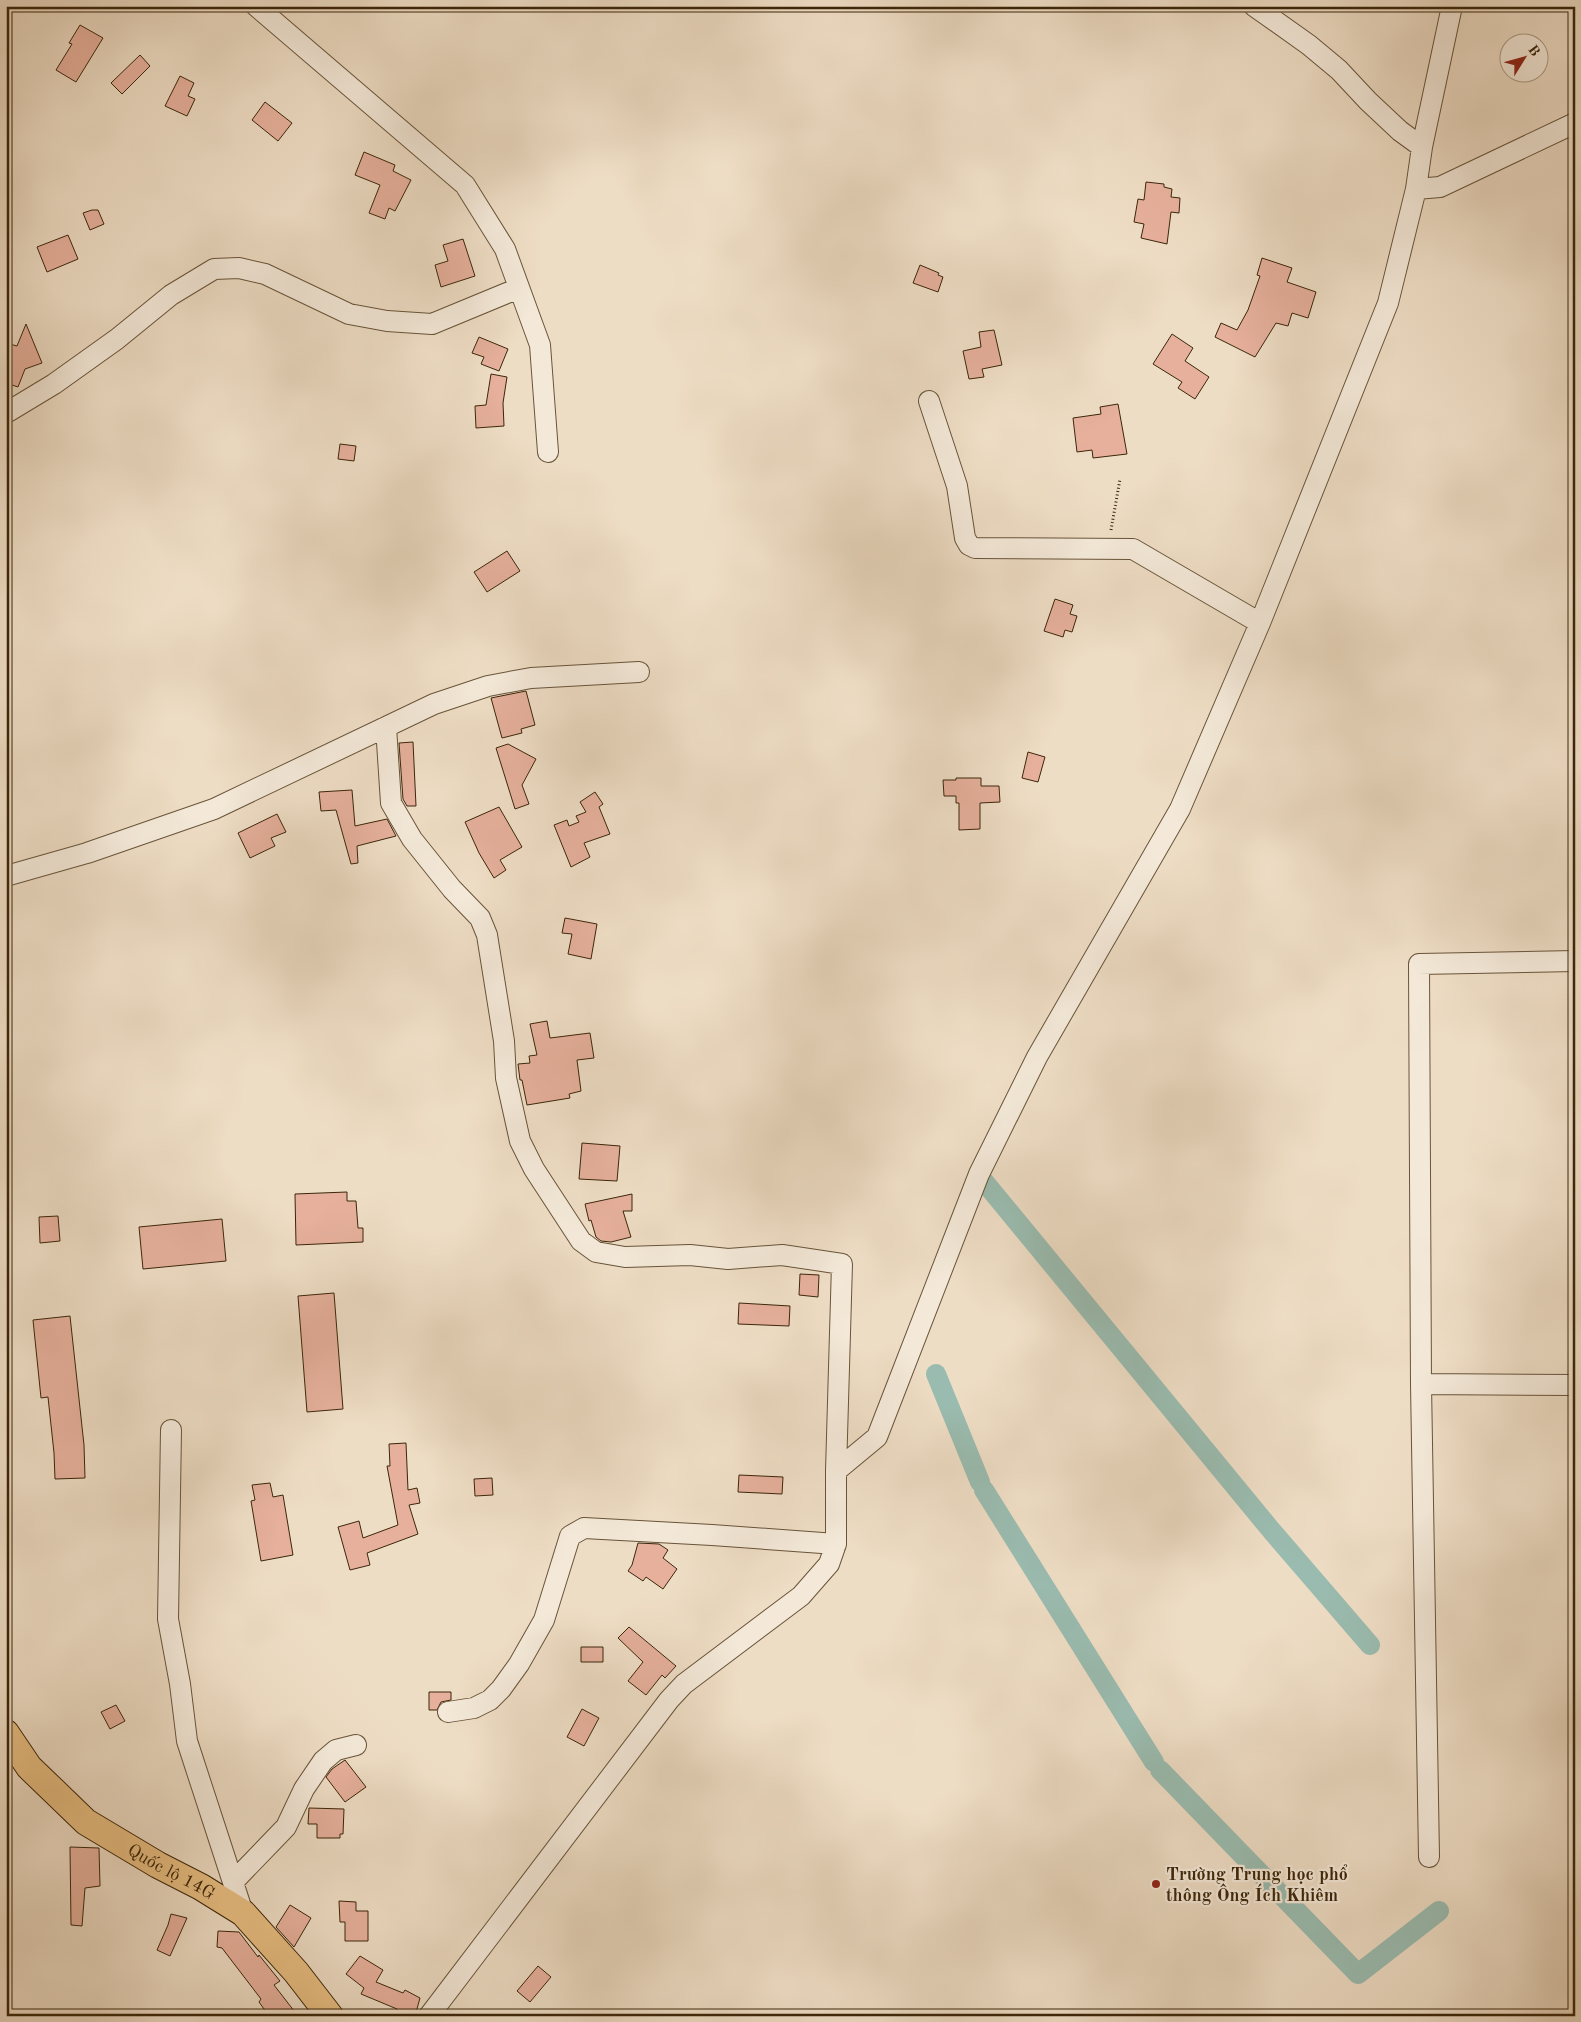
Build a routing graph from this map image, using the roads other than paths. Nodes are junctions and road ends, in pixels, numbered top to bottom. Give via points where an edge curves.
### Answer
1 (256, 6) edge
2 (1254, 6) edge
3 (1452, 6) edge
4 (1575, 123) edge
5 (1422, 147) junction
6 (1416, 189) junction
7 (519, 288) junction
8 (930, 401) dead end
9 (6, 413) edge
10 (548, 452) dead end
11 (1260, 623) junction
12 (639, 672) dead end
13 (386, 727) junction
14 (6, 876) edge
15 (1575, 961) edge
16 (1421, 1384) junction
17 (1575, 1385) edge
18 (171, 1430) dead end
19 (836, 1471) junction
20 (836, 1544) junction
21 (448, 1712) dead end
22 (6, 1733) edge
23 (356, 1745) dead end
24 (1429, 1856) dead end
25 (234, 1881) junction
26 (243, 1913) junction
27 (330, 2016) edge
28 (429, 2016) edge

1 - 7 street via 465,184 505,249
2 - 5 street via 1339,70 1400,131
3 - 5 street
4 - 6 street via 1440,187
5 - 6 street
6 - 11 street via 1388,303
7 - 9 street via 432,324 349,314 265,274 239,268 214,269 171,295 62,378
7 - 10 street via 540,345
8 - 11 street via 957,486 965,538 969,544 975,548 1133,549
11 - 19 street via 1180,809 1037,1057 979,1174 877,1437
12 - 13 street via 531,678 488,686 434,704
13 - 14 street via 214,809
13 - 19 street via 391,803 412,838 452,889 480,918 486,935 504,1041 506,1078 520,1141 534,1170 581,1241 596,1252 625,1257 690,1255 728,1259 782,1256 842,1264
15 - 16 street via 1419,964
16 - 17 street
16 - 24 street
18 - 25 street via 168,1619 187,1741
19 - 20 street
20 - 21 street via 584,1528 570,1536 544,1620 501,1689 490,1700 474,1708
20 - 28 street via 829,1564 801,1596 684,1684 670,1700
22 - 26 main road, Quốc lộ 14G via 29,1767 86,1822
23 - 25 street via 336,1750 323,1761 304,1789 286,1827
25 - 26 street
26 - 27 main road, Quốc lộ 14G

